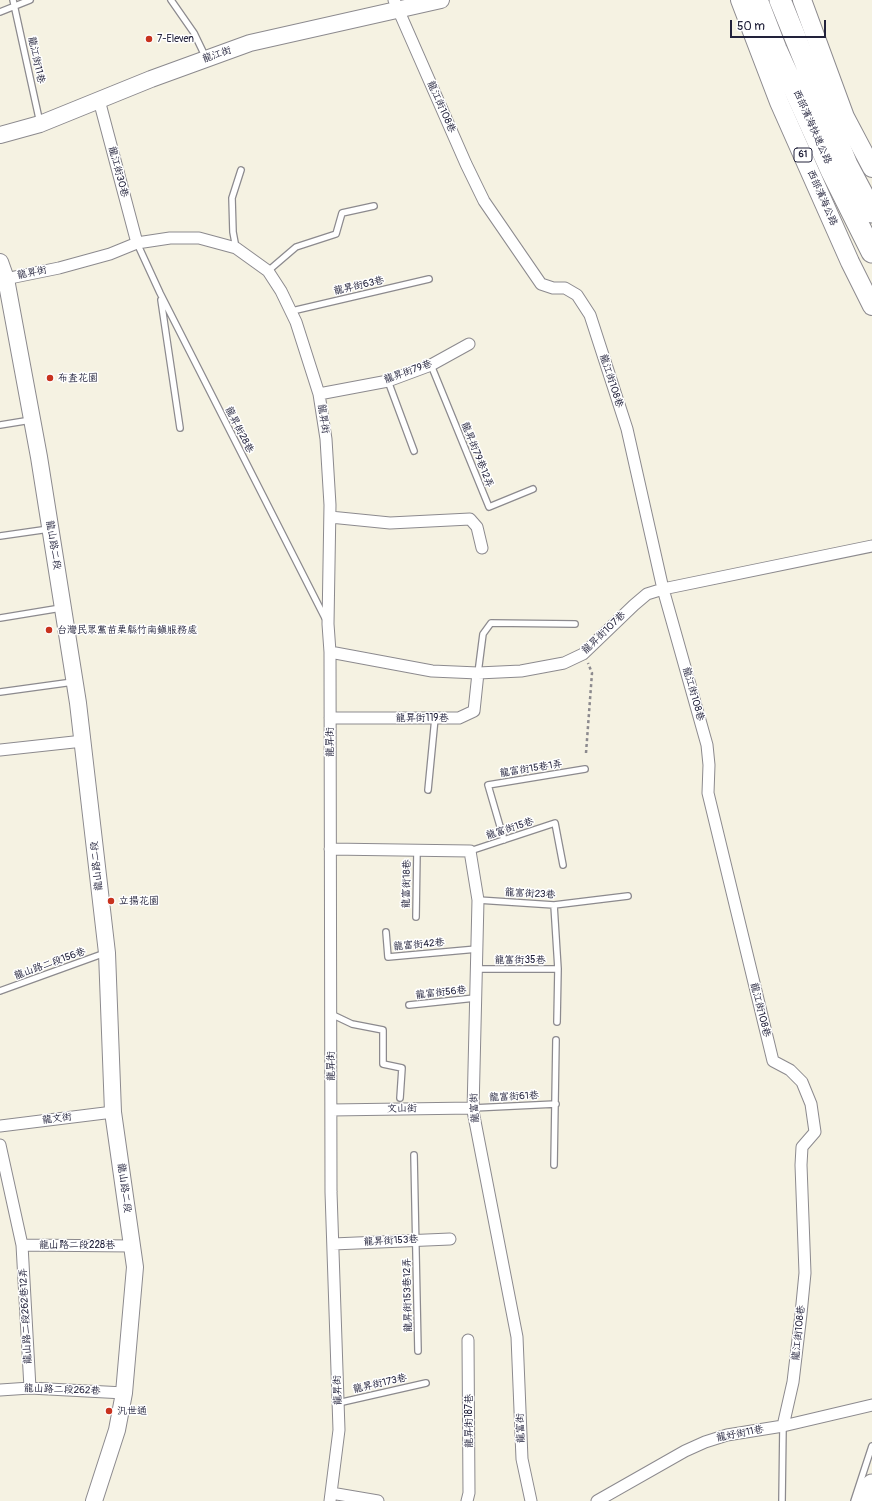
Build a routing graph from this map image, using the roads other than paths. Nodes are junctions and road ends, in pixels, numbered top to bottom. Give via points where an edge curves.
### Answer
1 (30, 0) edge
2 (171, 0) edge
3 (441, 0) edge
4 (740, 0) edge
5 (757, 0) edge
6 (780, 0) edge
7 (802, 0) edge
8 (14, 3) edge
9 (396, 4) edge
10 (0, 12) edge
11 (207, 59) junction
12 (99, 100) junction
13 (40, 124) junction
14 (0, 135) edge
15 (872, 168) edge
16 (241, 170) dead end
17 (374, 206) dead end
18 (866, 220) edge
19 (137, 243) junction
20 (236, 248) junction
21 (872, 252) edge
22 (0, 262) edge
23 (872, 262) edge
24 (268, 272) junction
25 (3, 279) edge
26 (430, 279) dead end
27 (160, 293) junction
28 (872, 306) edge
29 (292, 311) junction
30 (469, 344) dead end
31 (431, 365) junction
32 (388, 381) junction
33 (319, 394) junction
34 (32, 420) junction
35 (0, 425) edge
36 (180, 428) dead end
37 (414, 451) dead end
38 (533, 488) dead end
39 (330, 517) junction
40 (50, 529) junction
41 (0, 536) edge
42 (872, 546) edge
43 (482, 548) dead end
44 (664, 590) junction
45 (63, 608) junction
46 (0, 618) edge
47 (328, 624) junction
48 (575, 624) dead end
49 (330, 652) junction
50 (478, 673) junction
51 (75, 682) junction
52 (0, 692) edge
53 (330, 718) junction
54 (435, 718) junction
55 (83, 741) junction
56 (0, 750) edge
57 (585, 769) dead end
58 (428, 790) dead end
59 (504, 840) junction
60 (330, 849) junction
61 (417, 850) junction
62 (470, 851) junction
63 (563, 865) dead end
64 (628, 896) dead end
65 (478, 900) junction
66 (554, 905) junction
67 (416, 917) dead end
68 (386, 932) dead end
69 (477, 949) junction
70 (107, 952) junction
71 (476, 969) junction
72 (558, 969) junction
73 (0, 991) edge
74 (476, 998) junction
75 (409, 1005) dead end
76 (331, 1014) junction
77 (557, 1022) dead end
78 (556, 1040) dead end
79 (400, 1098) dead end
80 (556, 1104) junction
81 (473, 1108) junction
82 (331, 1110) junction
83 (113, 1112) junction
84 (0, 1126) edge
85 (0, 1145) edge
86 (414, 1155) dead end
87 (554, 1165) dead end
88 (450, 1239) dead end
89 (417, 1240) junction
90 (333, 1244) junction
91 (22, 1245) junction
92 (132, 1246) junction
93 (468, 1340) dead end
94 (418, 1351) dead end
95 (426, 1383) dead end
96 (30, 1388) junction
97 (0, 1390) edge
98 (124, 1393) junction
99 (338, 1403) junction
100 (872, 1405) edge
101 (783, 1426) junction
102 (872, 1446) edge
103 (872, 1485) edge
104 (331, 1497) edge
105 (94, 1501) edge
106 (378, 1501) edge
107 (467, 1501) edge
108 (531, 1501) edge
109 (597, 1501) edge
110 (782, 1501) edge
111 (854, 1501) edge
112 (867, 1501) edge

1 - 8 lane
2 - 11 lane via 194,33
3 - 9 street, 龍江街
4 - 28 main road, 西部濱海公路 / 61 via 779,102
5 - 18 highway, 西部濱海快速公路 / 61 via 779,56 831,170
6 - 18 highway, 西部濱海快速公路 / 61 via 847,165
7 - 15 main road via 845,117
8 - 10 lane
8 - 13 lane, 龍江街11巷
9 - 11 street, 龍江街 via 250,43
9 - 44 street, 龍江街108巷 via 484,200 541,284 565,288 577,295 590,315 627,429
11 - 12 street, 龍江街
12 - 13 street, 龍江街
12 - 19 street, 龍江街30巷
13 - 14 street, 龍江街
16 - 20 lane via 232,198
17 - 24 lane via 342,213 336,234 296,247
18 - 21 highway, 西部濱海快速公路 / 61
18 - 23 highway
19 - 20 street, 龍昇街 via 170,238 199,238
19 - 25 street, 龍昇街 via 110,254 59,268
19 - 27 lane, 龍昇街28巷
20 - 24 street, 龍昇街
22 - 25 street, 龍山路二段
24 - 29 street, 龍昇街
25 - 34 street, 龍山路二段
26 - 29 lane, 龍昇街63巷
27 - 36 lane
27 - 47 lane, 龍昇街28巷
29 - 33 street, 龍昇街
30 - 31 street, 龍昇街79巷
31 - 32 street, 龍昇街79巷
31 - 38 lane, 龍昇街79巷12弄 via 489,507
32 - 33 street, 龍昇街79巷
32 - 37 lane
33 - 39 street, 龍昇街 via 326,439
34 - 35 lane
34 - 40 street, 龍山路二段
39 - 43 street via 390,522 470,519 477,527
39 - 47 street, 龍昇街
40 - 41 lane
40 - 45 street, 龍山路二段
42 - 44 street, 龍昇街107巷
44 - 50 street, 龍昇街107巷 via 646,594 583,654 564,663 521,671
44 - 101 street, 龍江街108巷 via 707,745 708,793 773,1061 790,1070 802,1082 811,1104 815,1132 802,1147 805,1273 793,1382
45 - 46 lane
45 - 51 street, 龍山路二段
47 - 49 street, 龍昇街
48 - 50 lane via 491,623 483,634
49 - 50 street, 龍昇街107巷 via 432,671
49 - 53 street, 龍昇街
50 - 54 street, 龍昇街119巷 via 474,711 459,718
51 - 52 lane
51 - 55 street, 龍山路二段
53 - 54 street, 龍昇街119巷
53 - 60 street, 龍昇街
54 - 58 lane
55 - 56 street
55 - 70 street, 龍山路二段
57 - 59 lane, 龍富街15巷1弄 via 488,785
59 - 62 lane, 龍富街15巷
59 - 63 lane, 龍富街15巷 via 555,823
60 - 61 street
60 - 76 street, 龍昇街
61 - 62 street
61 - 67 lane, 龍富街18巷
62 - 65 street, 龍富街
64 - 66 lane, 龍富街23巷
65 - 66 lane, 龍富街23巷
65 - 69 street, 龍富街
66 - 72 lane
68 - 69 lane, 龍富街42巷 via 388,957
69 - 71 street, 龍富街
70 - 73 lane, 龍山路二段156巷
70 - 83 street, 龍山路二段
71 - 72 lane, 龍富街35巷
71 - 74 street, 龍富街
72 - 77 lane, 龍富街35巷
74 - 75 lane, 龍富街56巷
74 - 81 street, 龍富街
76 - 79 lane via 352,1024 383,1030 383,1064 402,1068
76 - 82 street, 龍昇街
78 - 80 lane
80 - 81 lane, 龍富街61巷
80 - 87 lane
81 - 82 street, 文山街
81 - 108 street, 龍富街 via 517,1337 522,1459
82 - 90 street, 龍昇街
83 - 84 street, 龍文街
83 - 92 street, 龍山路二段
85 - 91 street, 龍山路二段262巷12弄
86 - 89 lane, 龍昇街153巷12弄
88 - 89 street, 龍昇街153巷
89 - 90 street, 龍昇街153巷
89 - 94 lane, 龍昇街153巷12弄
90 - 99 street, 龍昇街
91 - 92 street, 龍山路二段228巷
91 - 96 street, 龍山路二段262巷12弄
92 - 98 street, 龍山路二段 via 135,1267
93 - 107 street, 龍昇街187巷
95 - 99 lane, 龍昇街173巷
96 - 97 street, 龍山路二段262巷
96 - 98 street, 龍山路二段262巷
98 - 105 street, 龍山路二段 via 117,1430
99 - 104 street, 龍昇街 via 339,1430
100 - 101 street, 龍好街11巷
101 - 109 street, 龍好街11巷 via 726,1435 706,1442
101 - 110 lane
102 - 111 lane
103 - 112 highway
104 - 106 street

